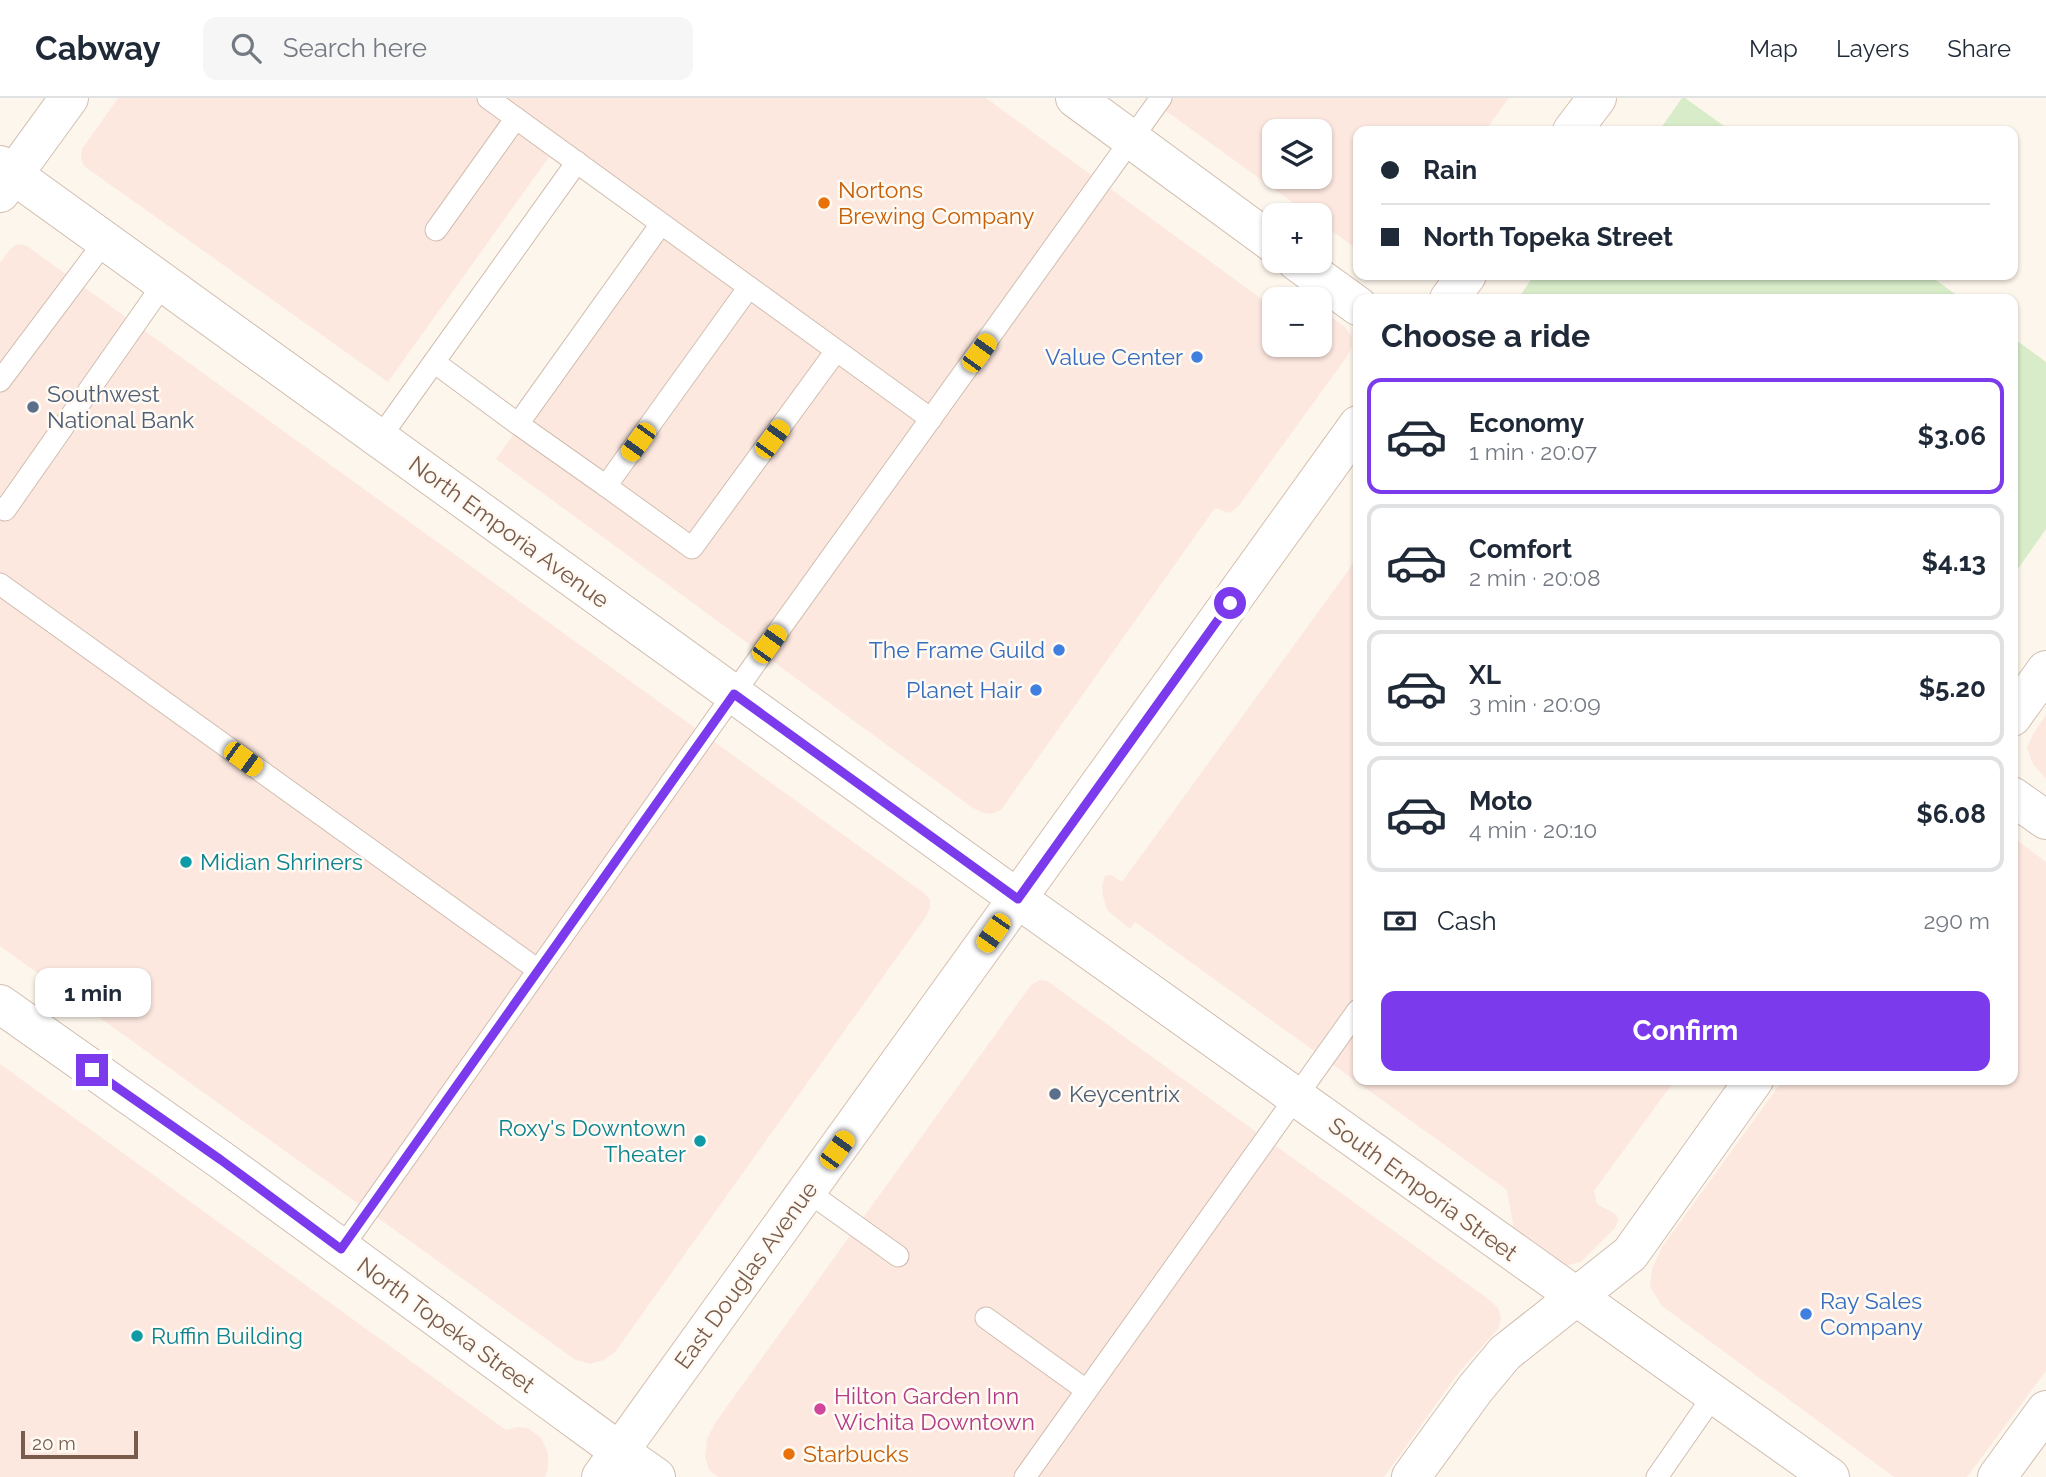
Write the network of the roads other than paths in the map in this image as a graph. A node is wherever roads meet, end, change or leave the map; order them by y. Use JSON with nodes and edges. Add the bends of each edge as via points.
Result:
{"nodes":[{"id":1,"x":69,"y":98,"type":"edge"},
{"id":2,"x":488,"y":98,"type":"edge"},
{"id":3,"x":1075,"y":98,"type":"edge"},
{"id":4,"x":1161,"y":98,"type":"edge"},
{"id":5,"x":1597,"y":98,"type":"edge"},
{"id":6,"x":516,"y":118,"type":"junction"},
{"id":7,"x":1576,"y":126,"type":"edge"},
{"id":8,"x":1131,"y":139,"type":"junction"},
{"id":9,"x":576,"y":162,"type":"junction"},
{"id":10,"x":4,"y":177,"type":"edge"},
{"id":11,"x":662,"y":224,"type":"junction"},
{"id":12,"x":436,"y":230,"type":"dead end"},
{"id":13,"x":1262,"y":235,"type":"edge"},
{"id":14,"x":105,"y":241,"type":"junction"},
{"id":15,"x":1313,"y":273,"type":"edge"},
{"id":16,"x":164,"y":283,"type":"junction"},
{"id":17,"x":749,"y":288,"type":"junction"},
{"id":18,"x":1353,"y":302,"type":"edge"},
{"id":19,"x":836,"y":351,"type":"junction"},
{"id":20,"x":434,"y":362,"type":"junction"},
{"id":21,"x":0,"y":381,"type":"edge"},
{"id":22,"x":931,"y":419,"type":"junction"},
{"id":23,"x":518,"y":424,"type":"junction"},
{"id":24,"x":1353,"y":432,"type":"edge"},
{"id":25,"x":379,"y":439,"type":"junction"},
{"id":26,"x":606,"y":486,"type":"junction"},
{"id":27,"x":0,"y":508,"type":"edge"},
{"id":28,"x":0,"y":584,"type":"edge"},
{"id":29,"x":2046,"y":670,"type":"edge"},
{"id":30,"x":734,"y":694,"type":"junction"},
{"id":31,"x":2018,"y":709,"type":"edge"},
{"id":32,"x":2018,"y":800,"type":"edge"},
{"id":33,"x":2046,"y":820,"type":"edge"},
{"id":34,"x":1018,"y":899,"type":"junction"},
{"id":35,"x":538,"y":971,"type":"junction"},
{"id":36,"x":0,"y":1004,"type":"edge"},
{"id":37,"x":1353,"y":1017,"type":"edge"},
{"id":38,"x":1750,"y":1085,"type":"edge"},
{"id":39,"x":1295,"y":1097,"type":"junction"},
{"id":40,"x":807,"y":1191,"type":"junction"},
{"id":41,"x":341,"y":1249,"type":"junction"},
{"id":42,"x":898,"y":1256,"type":"dead end"},
{"id":43,"x":1574,"y":1297,"type":"junction"},
{"id":44,"x":986,"y":1318,"type":"dead end"},
{"id":45,"x":1086,"y":1390,"type":"junction"},
{"id":46,"x":1714,"y":1395,"type":"junction"},
{"id":47,"x":2046,"y":1410,"type":"edge"},
{"id":48,"x":610,"y":1464,"type":"edge"},
{"id":49,"x":1815,"y":1473,"type":"edge"},
{"id":50,"x":656,"y":1477,"type":"edge"},
{"id":51,"x":1025,"y":1477,"type":"edge"},
{"id":52,"x":1412,"y":1477,"type":"edge"},
{"id":53,"x":1657,"y":1477,"type":"edge"},
{"id":54,"x":1997,"y":1477,"type":"edge"}],
"edges":[{"from":1,"to":10,"type":"street"},
{"from":2,"to":6,"type":"lane"},
{"from":3,"to":8,"type":"street"},
{"from":4,"to":8,"type":"lane"},
{"from":5,"to":7,"type":"street"},
{"from":6,"to":9,"type":"lane"},
{"from":6,"to":12,"type":"lane"},
{"from":8,"to":13,"type":"street"},
{"from":8,"to":22,"type":"lane"},
{"from":9,"to":11,"type":"lane"},
{"from":9,"to":20,"type":"lane"},
{"from":10,"to":14,"type":"street","name":"North Emporia Avenue"},
{"from":11,"to":17,"type":"lane"},
{"from":11,"to":23,"type":"lane"},
{"from":14,"to":16,"type":"street","name":"North Emporia Avenue"},
{"from":14,"to":21,"type":"lane"},
{"from":15,"to":18,"type":"street"},
{"from":16,"to":25,"type":"street","name":"North Emporia Avenue"},
{"from":16,"to":27,"type":"lane","via":[[5,510]]},
{"from":17,"to":19,"type":"lane"},
{"from":17,"to":26,"type":"lane"},
{"from":19,"to":22,"type":"lane"},
{"from":19,"to":26,"type":"lane","via":[[692,548]]},
{"from":20,"to":23,"type":"lane"},
{"from":20,"to":25,"type":"lane"},
{"from":22,"to":30,"type":"lane"},
{"from":23,"to":26,"type":"lane"},
{"from":24,"to":34,"type":"street","name":"East Douglas Avenue"},
{"from":25,"to":30,"type":"street","name":"North Emporia Avenue"},
{"from":28,"to":35,"type":"lane"},
{"from":29,"to":31,"type":"street"},
{"from":30,"to":34,"type":"street","name":"North Emporia Avenue"},
{"from":30,"to":35,"type":"lane"},
{"from":32,"to":33,"type":"street"},
{"from":34,"to":39,"type":"street","name":"South Emporia Street"},
{"from":34,"to":40,"type":"street","name":"East Douglas Avenue"},
{"from":35,"to":41,"type":"lane"},
{"from":36,"to":41,"type":"street","name":"North Topeka Street"},
{"from":37,"to":39,"type":"lane"},
{"from":38,"to":43,"type":"street","via":[[1630,1254]]},
{"from":39,"to":43,"type":"street","name":"South Emporia Street"},
{"from":39,"to":45,"type":"lane"},
{"from":40,"to":42,"type":"lane"},
{"from":40,"to":48,"type":"street","name":"East Douglas Avenue"},
{"from":41,"to":48,"type":"street","name":"North Topeka Street"},
{"from":43,"to":46,"type":"street","name":"South Emporia Street"},
{"from":43,"to":52,"type":"street","via":[[1505,1353]]},
{"from":44,"to":45,"type":"lane"},
{"from":45,"to":51,"type":"lane"},
{"from":46,"to":49,"type":"street","name":"South Emporia Street"},
{"from":46,"to":53,"type":"lane"},
{"from":47,"to":54,"type":"street"},
{"from":48,"to":50,"type":"street","name":"North Topeka Street"}]}
